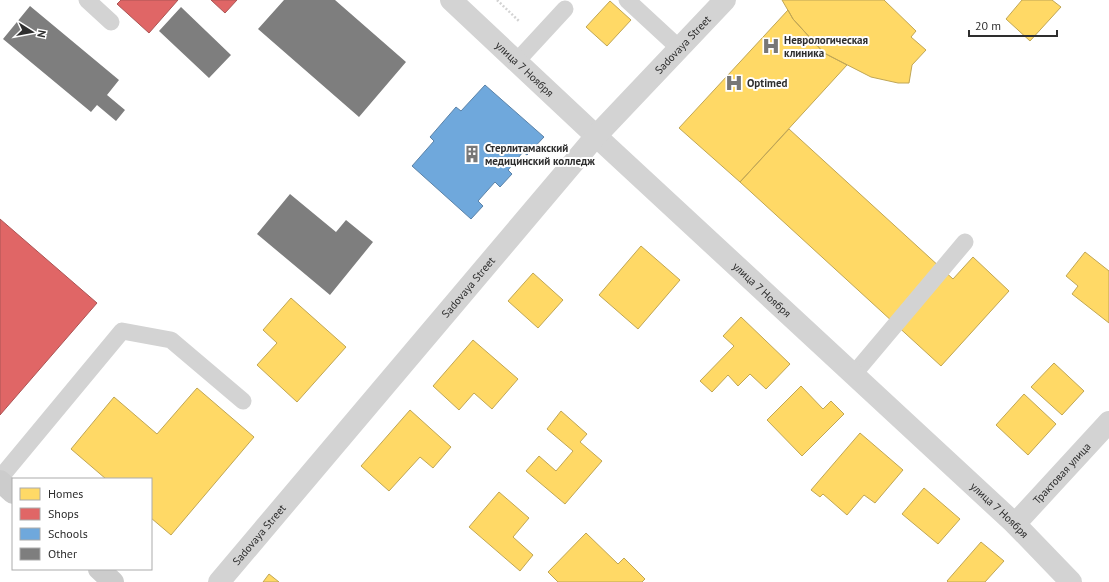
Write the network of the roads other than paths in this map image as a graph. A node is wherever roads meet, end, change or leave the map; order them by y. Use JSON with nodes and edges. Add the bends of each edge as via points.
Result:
{"nodes":[{"id":1,"x":87,"y":0,"type":"edge"},
{"id":2,"x":451,"y":0,"type":"edge"},
{"id":3,"x":627,"y":0,"type":"edge"},
{"id":4,"x":725,"y":0,"type":"edge"},
{"id":5,"x":565,"y":3,"type":"edge"},
{"id":6,"x":111,"y":22,"type":"dead end"},
{"id":7,"x":679,"y":48,"type":"junction"},
{"id":8,"x":517,"y":62,"type":"junction"},
{"id":9,"x":596,"y":136,"type":"junction"},
{"id":10,"x":965,"y":242,"type":"dead end"},
{"id":11,"x":853,"y":375,"type":"junction"},
{"id":12,"x":243,"y":401,"type":"dead end"},
{"id":13,"x":1109,"y":422,"type":"edge"},
{"id":14,"x":0,"y":478,"type":"edge"},
{"id":15,"x":0,"y":481,"type":"edge"},
{"id":16,"x":12,"y":492,"type":"edge"},
{"id":17,"x":1015,"y":524,"type":"junction"},
{"id":18,"x":100,"y":570,"type":"edge"},
{"id":19,"x":113,"y":582,"type":"edge"},
{"id":20,"x":219,"y":582,"type":"edge"},
{"id":21,"x":1071,"y":582,"type":"edge"}],
"edges":[{"from":1,"to":6,"type":"lane"},
{"from":2,"to":8,"type":"street","name":"улица 7 Ноября"},
{"from":3,"to":7,"type":"lane"},
{"from":4,"to":7,"type":"street","name":"Sadovaya Street"},
{"from":5,"to":8,"type":"lane"},
{"from":7,"to":9,"type":"street","name":"Sadovaya Street"},
{"from":8,"to":9,"type":"street","name":"улица 7 Ноября"},
{"from":9,"to":11,"type":"street","name":"улица 7 Ноября"},
{"from":9,"to":20,"type":"street","name":"Sadovaya Street"},
{"from":10,"to":11,"type":"lane"},
{"from":11,"to":17,"type":"street","name":"улица 7 Ноября"},
{"from":12,"to":14,"type":"lane","via":[[171,340],[122,331]]},
{"from":13,"to":17,"type":"street","name":"Трактовая улица"},
{"from":15,"to":16,"type":"main road"},
{"from":17,"to":21,"type":"street","name":"улица 7 Ноября"},
{"from":18,"to":19,"type":"main road"}]}
